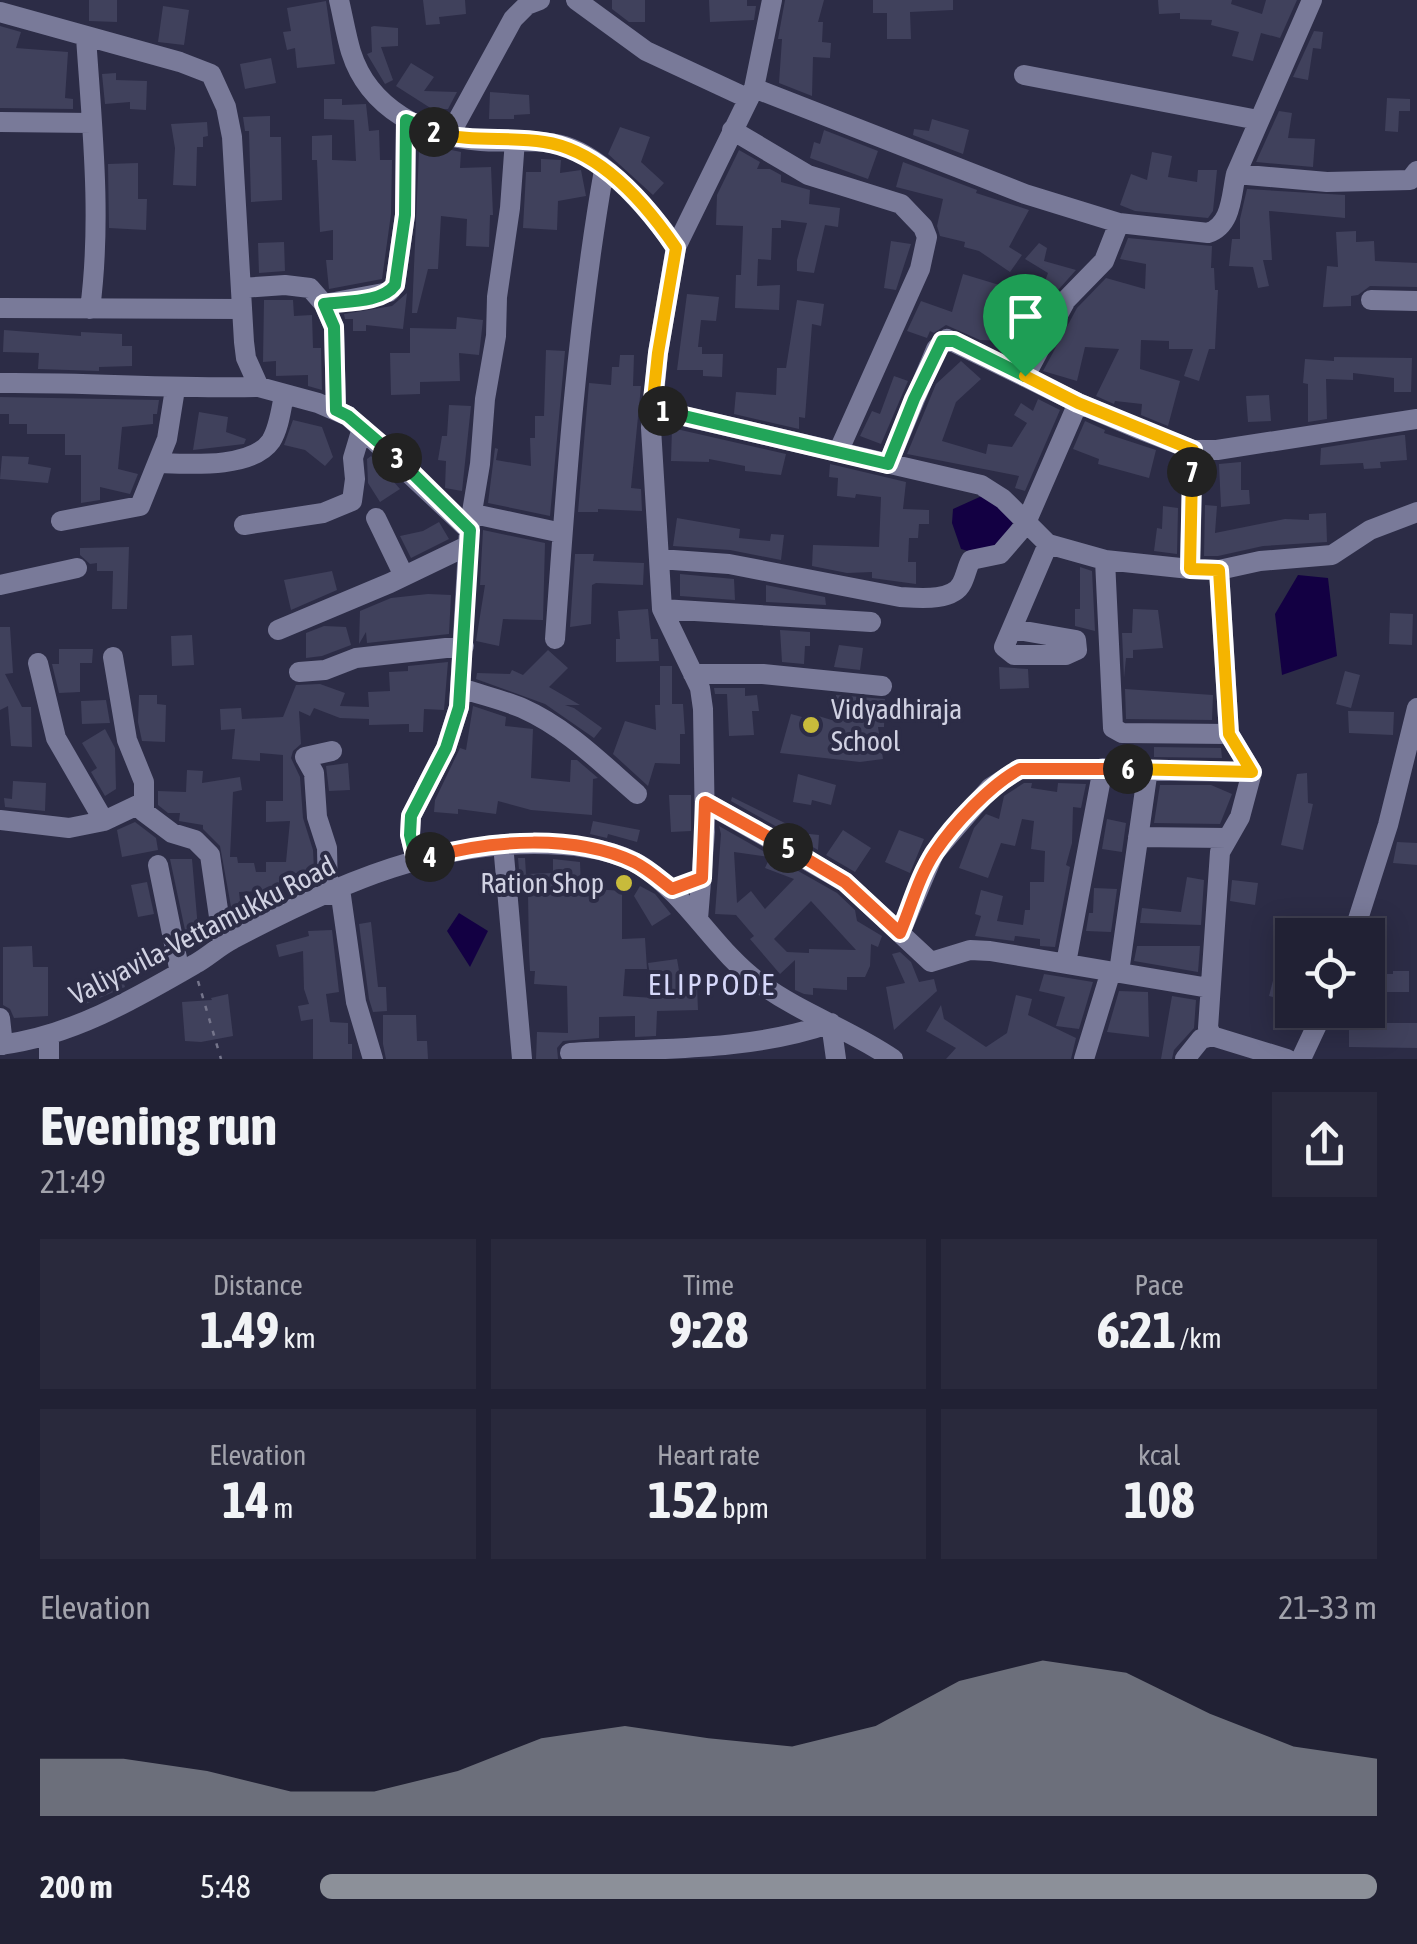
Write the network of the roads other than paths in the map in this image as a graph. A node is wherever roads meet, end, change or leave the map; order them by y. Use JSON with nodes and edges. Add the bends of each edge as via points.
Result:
{"nodes":[{"id":1,"x":339,"y":0,"type":"edge"},
{"id":2,"x":540,"y":0,"type":"edge"},
{"id":3,"x":576,"y":0,"type":"edge"},
{"id":4,"x":772,"y":0,"type":"edge"},
{"id":5,"x":1312,"y":0,"type":"edge"},
{"id":6,"x":13,"y":10,"type":"edge"},
{"id":7,"x":86,"y":37,"type":"junction"},
{"id":8,"x":1024,"y":75,"type":"dead end"},
{"id":9,"x":750,"y":93,"type":"junction"},
{"id":10,"x":406,"y":120,"type":"junction"},
{"id":11,"x":1258,"y":120,"type":"junction"},
{"id":12,"x":0,"y":122,"type":"edge"},
{"id":13,"x":92,"y":124,"type":"junction"},
{"id":14,"x":732,"y":130,"type":"junction"},
{"id":15,"x":449,"y":136,"type":"junction"},
{"id":16,"x":515,"y":140,"type":"junction"},
{"id":17,"x":604,"y":170,"type":"junction"},
{"id":18,"x":1417,"y":171,"type":"edge"},
{"id":19,"x":1236,"y":174,"type":"junction"},
{"id":20,"x":1119,"y":223,"type":"junction"},
{"id":21,"x":676,"y":248,"type":"junction"},
{"id":22,"x":241,"y":298,"type":"junction"},
{"id":23,"x":1371,"y":300,"type":"dead end"},
{"id":24,"x":1417,"y":301,"type":"edge"},
{"id":25,"x":324,"y":304,"type":"junction"},
{"id":26,"x":0,"y":308,"type":"edge"},
{"id":27,"x":90,"y":308,"type":"junction"},
{"id":28,"x":1025,"y":376,"type":"junction"},
{"id":29,"x":0,"y":383,"type":"edge"},
{"id":30,"x":260,"y":387,"type":"junction"},
{"id":31,"x":175,"y":389,"type":"junction"},
{"id":32,"x":284,"y":395,"type":"junction"},
{"id":33,"x":1078,"y":403,"type":"junction"},
{"id":34,"x":652,"y":409,"type":"junction"},
{"id":35,"x":336,"y":410,"type":"junction"},
{"id":36,"x":1417,"y":419,"type":"edge"},
{"id":37,"x":362,"y":428,"type":"junction"},
{"id":38,"x":838,"y":450,"type":"junction"},
{"id":39,"x":1193,"y":450,"type":"junction"},
{"id":40,"x":158,"y":463,"type":"junction"},
{"id":41,"x":888,"y":464,"type":"junction"},
{"id":42,"x":1417,"y":512,"type":"edge"},
{"id":43,"x":376,"y":518,"type":"dead end"},
{"id":44,"x":60,"y":522,"type":"dead end"},
{"id":45,"x":1025,"y":524,"type":"junction"},
{"id":46,"x":244,"y":525,"type":"dead end"},
{"id":47,"x":471,"y":530,"type":"junction"},
{"id":48,"x":562,"y":533,"type":"junction"},
{"id":49,"x":1048,"y":544,"type":"junction"},
{"id":50,"x":659,"y":560,"type":"junction"},
{"id":51,"x":1105,"y":560,"type":"junction"},
{"id":52,"x":77,"y":568,"type":"dead end"},
{"id":53,"x":1190,"y":569,"type":"junction"},
{"id":54,"x":1219,"y":570,"type":"junction"},
{"id":55,"x":404,"y":576,"type":"junction"},
{"id":56,"x":0,"y":585,"type":"edge"},
{"id":57,"x":662,"y":610,"type":"junction"},
{"id":58,"x":871,"y":622,"type":"dead end"},
{"id":59,"x":278,"y":630,"type":"dead end"},
{"id":60,"x":555,"y":638,"type":"dead end"},
{"id":61,"x":1008,"y":638,"type":"dead end"},
{"id":62,"x":464,"y":646,"type":"junction"},
{"id":63,"x":113,"y":657,"type":"dead end"},
{"id":64,"x":38,"y":664,"type":"dead end"},
{"id":65,"x":299,"y":672,"type":"dead end"},
{"id":66,"x":693,"y":674,"type":"junction"},
{"id":67,"x":882,"y":686,"type":"dead end"},
{"id":68,"x":461,"y":688,"type":"junction"},
{"id":69,"x":1417,"y":708,"type":"edge"},
{"id":70,"x":1229,"y":734,"type":"junction"},
{"id":71,"x":332,"y":751,"type":"dead end"},
{"id":72,"x":1102,"y":768,"type":"junction"},
{"id":73,"x":1148,"y":769,"type":"junction"},
{"id":74,"x":1252,"y":772,"type":"junction"},
{"id":75,"x":637,"y":794,"type":"dead end"},
{"id":76,"x":144,"y":802,"type":"junction"},
{"id":77,"x":705,"y":802,"type":"junction"},
{"id":78,"x":0,"y":820,"type":"edge"},
{"id":79,"x":104,"y":820,"type":"junction"},
{"id":80,"x":1138,"y":837,"type":"junction"},
{"id":81,"x":1227,"y":838,"type":"junction"},
{"id":82,"x":503,"y":844,"type":"junction"},
{"id":83,"x":416,"y":860,"type":"junction"},
{"id":84,"x":158,"y":866,"type":"dead end"},
{"id":85,"x":702,"y":878,"type":"junction"},
{"id":86,"x":672,"y":889,"type":"junction"},
{"id":87,"x":334,"y":892,"type":"junction"},
{"id":88,"x":1358,"y":918,"type":"edge"},
{"id":89,"x":698,"y":919,"type":"junction"},
{"id":90,"x":900,"y":933,"type":"junction"},
{"id":91,"x":223,"y":944,"type":"junction"},
{"id":92,"x":1066,"y":962,"type":"junction"},
{"id":93,"x":186,"y":969,"type":"junction"},
{"id":94,"x":1115,"y":972,"type":"junction"},
{"id":95,"x":1209,"y":988,"type":"junction"},
{"id":96,"x":0,"y":1018,"type":"edge"},
{"id":97,"x":830,"y":1023,"type":"junction"},
{"id":98,"x":1316,"y":1028,"type":"edge"},
{"id":99,"x":49,"y":1036,"type":"junction"},
{"id":100,"x":1212,"y":1036,"type":"junction"},
{"id":101,"x":1,"y":1045,"type":"edge"},
{"id":102,"x":570,"y":1053,"type":"dead end"},
{"id":103,"x":49,"y":1059,"type":"edge"},
{"id":104,"x":373,"y":1059,"type":"edge"},
{"id":105,"x":522,"y":1059,"type":"edge"},
{"id":106,"x":836,"y":1059,"type":"edge"},
{"id":107,"x":893,"y":1059,"type":"edge"},
{"id":108,"x":1084,"y":1059,"type":"edge"},
{"id":109,"x":1185,"y":1059,"type":"edge"},
{"id":110,"x":1287,"y":1059,"type":"edge"},
{"id":111,"x":1302,"y":1059,"type":"edge"}],
"edges":[{"from":1,"to":10,"type":"street","via":[[363,77]]},
{"from":2,"to":15,"type":"street","via":[[513,19]]},
{"from":3,"to":9,"type":"street","via":[[646,51]]},
{"from":4,"to":9,"type":"street"},
{"from":5,"to":11,"type":"street"},
{"from":6,"to":7,"type":"street"},
{"from":7,"to":13,"type":"street"},
{"from":7,"to":22,"type":"street","via":[[212,74],[232,137]]},
{"from":8,"to":11,"type":"street"},
{"from":9,"to":14,"type":"street"},
{"from":9,"to":20,"type":"street"},
{"from":10,"to":15,"type":"street"},
{"from":10,"to":25,"type":"street","via":[[405,215],[395,285],[377,297]]},
{"from":11,"to":19,"type":"street"},
{"from":12,"to":13,"type":"street"},
{"from":13,"to":27,"type":"street"},
{"from":14,"to":21,"type":"street"},
{"from":14,"to":38,"type":"street","via":[[808,175],[901,204],[927,237],[920,269]]},
{"from":15,"to":16,"type":"street"},
{"from":16,"to":17,"type":"street","via":[[568,147]]},
{"from":16,"to":47,"type":"street"},
{"from":17,"to":21,"type":"street"},
{"from":17,"to":48,"type":"street"},
{"from":18,"to":19,"type":"street","via":[[1395,182]]},
{"from":19,"to":20,"type":"street","via":[[1220,229]]},
{"from":20,"to":28,"type":"street","via":[[1104,260],[1066,300]]},
{"from":21,"to":34,"type":"street"},
{"from":22,"to":25,"type":"street","via":[[285,285],[310,288]]},
{"from":22,"to":27,"type":"street"},
{"from":22,"to":30,"type":"street","via":[[246,358]]},
{"from":23,"to":24,"type":"street"},
{"from":25,"to":35,"type":"street","via":[[334,327]]},
{"from":26,"to":27,"type":"street"},
{"from":28,"to":33,"type":"street"},
{"from":28,"to":41,"type":"street","via":[[942,341]]},
{"from":29,"to":31,"type":"street"},
{"from":30,"to":31,"type":"street"},
{"from":30,"to":32,"type":"street"},
{"from":31,"to":40,"type":"street"},
{"from":32,"to":35,"type":"street"},
{"from":32,"to":40,"type":"street","via":[[265,447],[228,462]]},
{"from":33,"to":39,"type":"street"},
{"from":33,"to":45,"type":"street"},
{"from":34,"to":38,"type":"street"},
{"from":34,"to":50,"type":"street"},
{"from":35,"to":37,"type":"street"},
{"from":36,"to":39,"type":"street"},
{"from":37,"to":46,"type":"street","via":[[352,458],[352,501],[323,513]]},
{"from":37,"to":47,"type":"street"},
{"from":38,"to":41,"type":"street"},
{"from":39,"to":53,"type":"street"},
{"from":40,"to":44,"type":"street","via":[[140,506]]},
{"from":41,"to":45,"type":"street","via":[[981,485]]},
{"from":42,"to":54,"type":"street","via":[[1370,530],[1332,556]]},
{"from":43,"to":55,"type":"street"},
{"from":45,"to":49,"type":"street"},
{"from":45,"to":50,"type":"street","via":[[1000,554],[971,560],[959,588],[928,598],[728,564]]},
{"from":47,"to":48,"type":"street"},
{"from":47,"to":55,"type":"street"},
{"from":47,"to":62,"type":"street"},
{"from":48,"to":60,"type":"street"},
{"from":49,"to":51,"type":"street"},
{"from":49,"to":61,"type":"street"},
{"from":50,"to":57,"type":"street"},
{"from":51,"to":53,"type":"street"},
{"from":51,"to":70,"type":"street","via":[[1113,728]]},
{"from":52,"to":56,"type":"street"},
{"from":53,"to":54,"type":"street"},
{"from":54,"to":70,"type":"street"},
{"from":55,"to":59,"type":"street"},
{"from":57,"to":58,"type":"street"},
{"from":57,"to":66,"type":"street"},
{"from":62,"to":65,"type":"street"},
{"from":62,"to":68,"type":"street"},
{"from":63,"to":76,"type":"street"},
{"from":64,"to":79,"type":"street","via":[[56,738]]},
{"from":66,"to":67,"type":"street"},
{"from":66,"to":77,"type":"street","via":[[703,708]]},
{"from":68,"to":75,"type":"street","via":[[551,723]]},
{"from":68,"to":83,"type":"street","via":[[446,748],[411,816]]},
{"from":69,"to":88,"type":"street"},
{"from":70,"to":74,"type":"street"},
{"from":71,"to":87,"type":"street","via":[[305,757],[314,774]]},
{"from":72,"to":73,"type":"street"},
{"from":72,"to":90,"type":"street","via":[[1020,769],[990,788],[934,853]]},
{"from":72,"to":92,"type":"street"},
{"from":73,"to":74,"type":"street"},
{"from":73,"to":80,"type":"street"},
{"from":74,"to":81,"type":"street"},
{"from":76,"to":79,"type":"street"},
{"from":76,"to":91,"type":"street","via":[[144,812],[210,855]]},
{"from":77,"to":85,"type":"street"},
{"from":77,"to":90,"type":"street","via":[[845,882]]},
{"from":78,"to":79,"type":"street","via":[[70,828]]},
{"from":80,"to":81,"type":"street"},
{"from":80,"to":94,"type":"street"},
{"from":81,"to":95,"type":"street","via":[[1220,852]]},
{"from":82,"to":83,"type":"street","name":"Valiyavila-Vettamukku Road"},
{"from":82,"to":86,"type":"street","name":"Valiyavila-Vettamukku Road","via":[[615,854]]},
{"from":82,"to":105,"type":"street"},
{"from":83,"to":87,"type":"street","name":"Valiyavila-Vettamukku Road"},
{"from":84,"to":93,"type":"street"},
{"from":85,"to":86,"type":"street"},
{"from":85,"to":89,"type":"street"},
{"from":86,"to":89,"type":"street","name":"Valiyavila-Vettamukku Road"},
{"from":87,"to":91,"type":"street","name":"Valiyavila-Vettamukku Road"},
{"from":87,"to":104,"type":"street"},
{"from":89,"to":97,"type":"street","name":"Valiyavila-Vettamukku Road","via":[[745,972]]},
{"from":90,"to":92,"type":"street","via":[[932,962],[970,950]]},
{"from":91,"to":93,"type":"street","name":"Valiyavila-Vettamukku Road"},
{"from":92,"to":94,"type":"street"},
{"from":93,"to":99,"type":"street","name":"Valiyavila-Vettamukku Road"},
{"from":94,"to":95,"type":"street"},
{"from":94,"to":108,"type":"street"},
{"from":95,"to":100,"type":"street"},
{"from":96,"to":101,"type":"street"},
{"from":97,"to":102,"type":"street","via":[[718,1044]]},
{"from":97,"to":106,"type":"street"},
{"from":97,"to":107,"type":"street","name":"Valiyavila-Vettamukku Road"},
{"from":98,"to":111,"type":"street"},
{"from":99,"to":101,"type":"street","name":"Valiyavila-Vettamukku Road"},
{"from":99,"to":103,"type":"street"},
{"from":100,"to":109,"type":"street"},
{"from":100,"to":110,"type":"street"}]}
